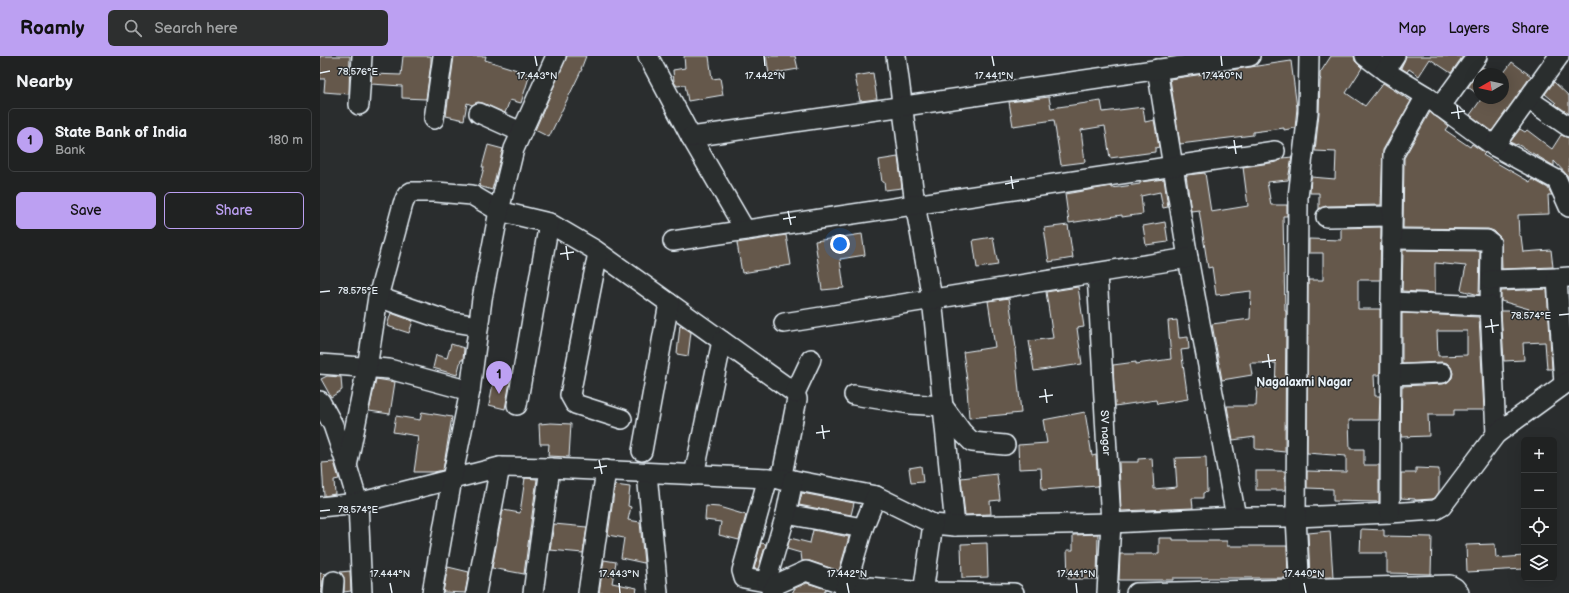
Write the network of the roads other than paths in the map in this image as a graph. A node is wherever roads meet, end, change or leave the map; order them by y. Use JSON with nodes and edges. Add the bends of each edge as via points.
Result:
{"nodes":[{"id":1,"x":362,"y":56,"type":"edge"},
{"id":2,"x":443,"y":56,"type":"edge"},
{"id":3,"x":556,"y":56,"type":"edge"},
{"id":4,"x":648,"y":56,"type":"edge"},
{"id":5,"x":896,"y":56,"type":"edge"},
{"id":6,"x":1309,"y":56,"type":"edge"},
{"id":7,"x":1365,"y":56,"type":"edge"},
{"id":8,"x":1476,"y":56,"type":"edge"},
{"id":9,"x":1559,"y":56,"type":"edge"},
{"id":10,"x":1240,"y":57,"type":"edge"},
{"id":11,"x":1390,"y":64,"type":"edge"},
{"id":12,"x":1157,"y":70,"type":"junction"},
{"id":13,"x":1528,"y":99,"type":"junction"},
{"id":14,"x":1433,"y":102,"type":"junction"},
{"id":15,"x":359,"y":105,"type":"dead end"},
{"id":16,"x":903,"y":106,"type":"junction"},
{"id":17,"x":479,"y":114,"type":"dead end"},
{"id":18,"x":434,"y":119,"type":"dead end"},
{"id":19,"x":1569,"y":127,"type":"edge"},
{"id":20,"x":521,"y":132,"type":"junction"},
{"id":21,"x":691,"y":137,"type":"junction"},
{"id":22,"x":1494,"y":146,"type":"junction"},
{"id":23,"x":1275,"y":151,"type":"dead end"},
{"id":24,"x":1172,"y":166,"type":"junction"},
{"id":25,"x":916,"y":204,"type":"junction"},
{"id":26,"x":1569,"y":207,"type":"edge"},
{"id":27,"x":499,"y":210,"type":"junction"},
{"id":28,"x":1392,"y":216,"type":"junction"},
{"id":29,"x":1326,"y":217,"type":"dead end"},
{"id":30,"x":549,"y":223,"type":"junction"},
{"id":31,"x":745,"y":230,"type":"junction"},
{"id":32,"x":1392,"y":239,"type":"junction"},
{"id":33,"x":673,"y":241,"type":"dead end"},
{"id":34,"x":598,"y":253,"type":"junction"},
{"id":35,"x":1188,"y":258,"type":"junction"},
{"id":36,"x":1097,"y":273,"type":"junction"},
{"id":37,"x":1563,"y":277,"type":"edge"},
{"id":38,"x":1491,"y":280,"type":"junction"},
{"id":39,"x":378,"y":297,"type":"junction"},
{"id":40,"x":932,"y":298,"type":"junction"},
{"id":41,"x":1391,"y":302,"type":"junction"},
{"id":42,"x":669,"y":304,"type":"junction"},
{"id":43,"x":1490,"y":306,"type":"junction"},
{"id":44,"x":784,"y":323,"type":"dead end"},
{"id":45,"x":478,"y":326,"type":"junction"},
{"id":46,"x":722,"y":341,"type":"junction"},
{"id":47,"x":811,"y":359,"type":"dead end"},
{"id":48,"x":320,"y":364,"type":"edge"},
{"id":49,"x":367,"y":368,"type":"junction"},
{"id":50,"x":1442,"y":373,"type":"dead end"},
{"id":51,"x":1391,"y":375,"type":"junction"},
{"id":52,"x":1567,"y":383,"type":"edge"},
{"id":53,"x":470,"y":390,"type":"junction"},
{"id":54,"x":795,"y":393,"type":"junction"},
{"id":55,"x":854,"y":395,"type":"dead end"},
{"id":56,"x":320,"y":401,"type":"edge"},
{"id":57,"x":517,"y":405,"type":"dead end"},
{"id":58,"x":943,"y":406,"type":"junction"},
{"id":59,"x":622,"y":419,"type":"dead end"},
{"id":60,"x":1496,"y":434,"type":"junction"},
{"id":61,"x":1006,"y":445,"type":"dead end"},
{"id":62,"x":642,"y":451,"type":"dead end"},
{"id":63,"x":347,"y":466,"type":"junction"},
{"id":64,"x":500,"y":467,"type":"junction"},
{"id":65,"x":550,"y":468,"type":"junction"},
{"id":66,"x":606,"y":470,"type":"junction"},
{"id":67,"x":647,"y":473,"type":"junction"},
{"id":68,"x":694,"y":475,"type":"junction"},
{"id":69,"x":452,"y":479,"type":"junction"},
{"id":70,"x":781,"y":479,"type":"junction"},
{"id":71,"x":876,"y":496,"type":"junction"},
{"id":72,"x":358,"y":504,"type":"junction"},
{"id":73,"x":320,"y":507,"type":"edge"},
{"id":74,"x":1390,"y":513,"type":"junction"},
{"id":75,"x":786,"y":514,"type":"junction"},
{"id":76,"x":1236,"y":516,"type":"junction"},
{"id":77,"x":1296,"y":517,"type":"junction"},
{"id":78,"x":1111,"y":523,"type":"junction"},
{"id":79,"x":933,"y":524,"type":"junction"},
{"id":80,"x":955,"y":526,"type":"junction"},
{"id":81,"x":863,"y":528,"type":"junction"},
{"id":82,"x":771,"y":586,"type":"edge"},
{"id":83,"x":846,"y":589,"type":"edge"},
{"id":84,"x":1300,"y":591,"type":"edge"},
{"id":85,"x":362,"y":593,"type":"edge"},
{"id":86,"x":432,"y":593,"type":"edge"},
{"id":87,"x":476,"y":593,"type":"edge"},
{"id":88,"x":533,"y":593,"type":"edge"},
{"id":89,"x":588,"y":593,"type":"edge"},
{"id":90,"x":658,"y":593,"type":"edge"},
{"id":91,"x":923,"y":593,"type":"edge"},
{"id":92,"x":1014,"y":593,"type":"edge"},
{"id":93,"x":1107,"y":593,"type":"edge"},
{"id":94,"x":1136,"y":593,"type":"edge"},
{"id":95,"x":1459,"y":593,"type":"edge"}],
"edges":[{"from":1,"to":15,"type":"street"},
{"from":2,"to":18,"type":"street"},
{"from":3,"to":20,"type":"street"},
{"from":4,"to":21,"type":"street"},
{"from":5,"to":16,"type":"street"},
{"from":6,"to":77,"type":"street","via":[[1308,114],[1298,197]]},
{"from":7,"to":11,"type":"street"},
{"from":8,"to":14,"type":"street"},
{"from":9,"to":13,"type":"street"},
{"from":10,"to":12,"type":"street"},
{"from":11,"to":14,"type":"street"},
{"from":12,"to":16,"type":"street"},
{"from":12,"to":24,"type":"street"},
{"from":13,"to":19,"type":"street"},
{"from":13,"to":22,"type":"street"},
{"from":14,"to":22,"type":"street"},
{"from":14,"to":28,"type":"street","via":[[1394,155]]},
{"from":16,"to":21,"type":"street"},
{"from":16,"to":25,"type":"street"},
{"from":17,"to":20,"type":"street"},
{"from":20,"to":27,"type":"street","via":[[514,149]]},
{"from":21,"to":31,"type":"street"},
{"from":22,"to":26,"type":"street","via":[[1557,180]]},
{"from":23,"to":24,"type":"street"},
{"from":24,"to":25,"type":"street"},
{"from":24,"to":35,"type":"street"},
{"from":25,"to":31,"type":"street"},
{"from":25,"to":40,"type":"street"},
{"from":27,"to":30,"type":"street"},
{"from":27,"to":39,"type":"street","via":[[472,195],[411,192],[403,204]]},
{"from":27,"to":45,"type":"street"},
{"from":28,"to":29,"type":"street"},
{"from":28,"to":32,"type":"street"},
{"from":30,"to":34,"type":"street"},
{"from":30,"to":57,"type":"street"},
{"from":31,"to":33,"type":"street"},
{"from":32,"to":38,"type":"street","via":[[1489,241],[1492,246]]},
{"from":32,"to":41,"type":"street"},
{"from":34,"to":42,"type":"street"},
{"from":34,"to":59,"type":"street","via":[[570,395],[575,404]]},
{"from":35,"to":36,"type":"street"},
{"from":35,"to":76,"type":"street"},
{"from":36,"to":40,"type":"street"},
{"from":36,"to":78,"type":"street","name":"SV nagar"},
{"from":37,"to":38,"type":"street"},
{"from":37,"to":52,"type":"street"},
{"from":38,"to":43,"type":"street"},
{"from":39,"to":45,"type":"street","via":[[448,321]]},
{"from":39,"to":49,"type":"street"},
{"from":40,"to":44,"type":"street"},
{"from":40,"to":58,"type":"street"},
{"from":41,"to":43,"type":"street"},
{"from":41,"to":51,"type":"street"},
{"from":42,"to":46,"type":"street"},
{"from":42,"to":62,"type":"street"},
{"from":43,"to":60,"type":"street"},
{"from":45,"to":53,"type":"street"},
{"from":46,"to":54,"type":"street"},
{"from":46,"to":68,"type":"street"},
{"from":47,"to":54,"type":"street"},
{"from":48,"to":49,"type":"street"},
{"from":49,"to":53,"type":"street","via":[[388,369]]},
{"from":49,"to":63,"type":"street"},
{"from":50,"to":51,"type":"street"},
{"from":51,"to":74,"type":"street"},
{"from":52,"to":60,"type":"street"},
{"from":53,"to":69,"type":"street"},
{"from":54,"to":70,"type":"street","via":[[797,399]]},
{"from":55,"to":58,"type":"street","via":[[910,404]]},
{"from":56,"to":63,"type":"street","via":[[333,425]]},
{"from":58,"to":61,"type":"street","via":[[972,442]]},
{"from":58,"to":80,"type":"street"},
{"from":60,"to":74,"type":"street","via":[[1442,506],[1435,510]]},
{"from":63,"to":72,"type":"street"},
{"from":64,"to":65,"type":"street"},
{"from":64,"to":69,"type":"street"},
{"from":64,"to":87,"type":"street"},
{"from":65,"to":66,"type":"street"},
{"from":65,"to":88,"type":"street"},
{"from":66,"to":67,"type":"street"},
{"from":66,"to":89,"type":"street"},
{"from":67,"to":68,"type":"street"},
{"from":67,"to":90,"type":"street"},
{"from":68,"to":70,"type":"street"},
{"from":69,"to":72,"type":"street"},
{"from":69,"to":86,"type":"street"},
{"from":70,"to":71,"type":"street"},
{"from":70,"to":75,"type":"street"},
{"from":70,"to":82,"type":"street","via":[[742,571],[744,578]]},
{"from":71,"to":79,"type":"street"},
{"from":71,"to":81,"type":"street"},
{"from":72,"to":73,"type":"street"},
{"from":72,"to":85,"type":"street"},
{"from":74,"to":77,"type":"street"},
{"from":75,"to":81,"type":"street"},
{"from":75,"to":82,"type":"street"},
{"from":76,"to":77,"type":"street"},
{"from":76,"to":78,"type":"street"},
{"from":77,"to":84,"type":"street"},
{"from":78,"to":80,"type":"street"},
{"from":78,"to":93,"type":"street","name":"SV nagar"},
{"from":79,"to":80,"type":"street"},
{"from":79,"to":91,"type":"street"},
{"from":81,"to":83,"type":"street"},
{"from":82,"to":83,"type":"street","via":[[806,571]]},
{"from":83,"to":91,"type":"street"},
{"from":84,"to":94,"type":"street"},
{"from":84,"to":95,"type":"street","via":[[1450,585]]},
{"from":91,"to":92,"type":"street"}]}
